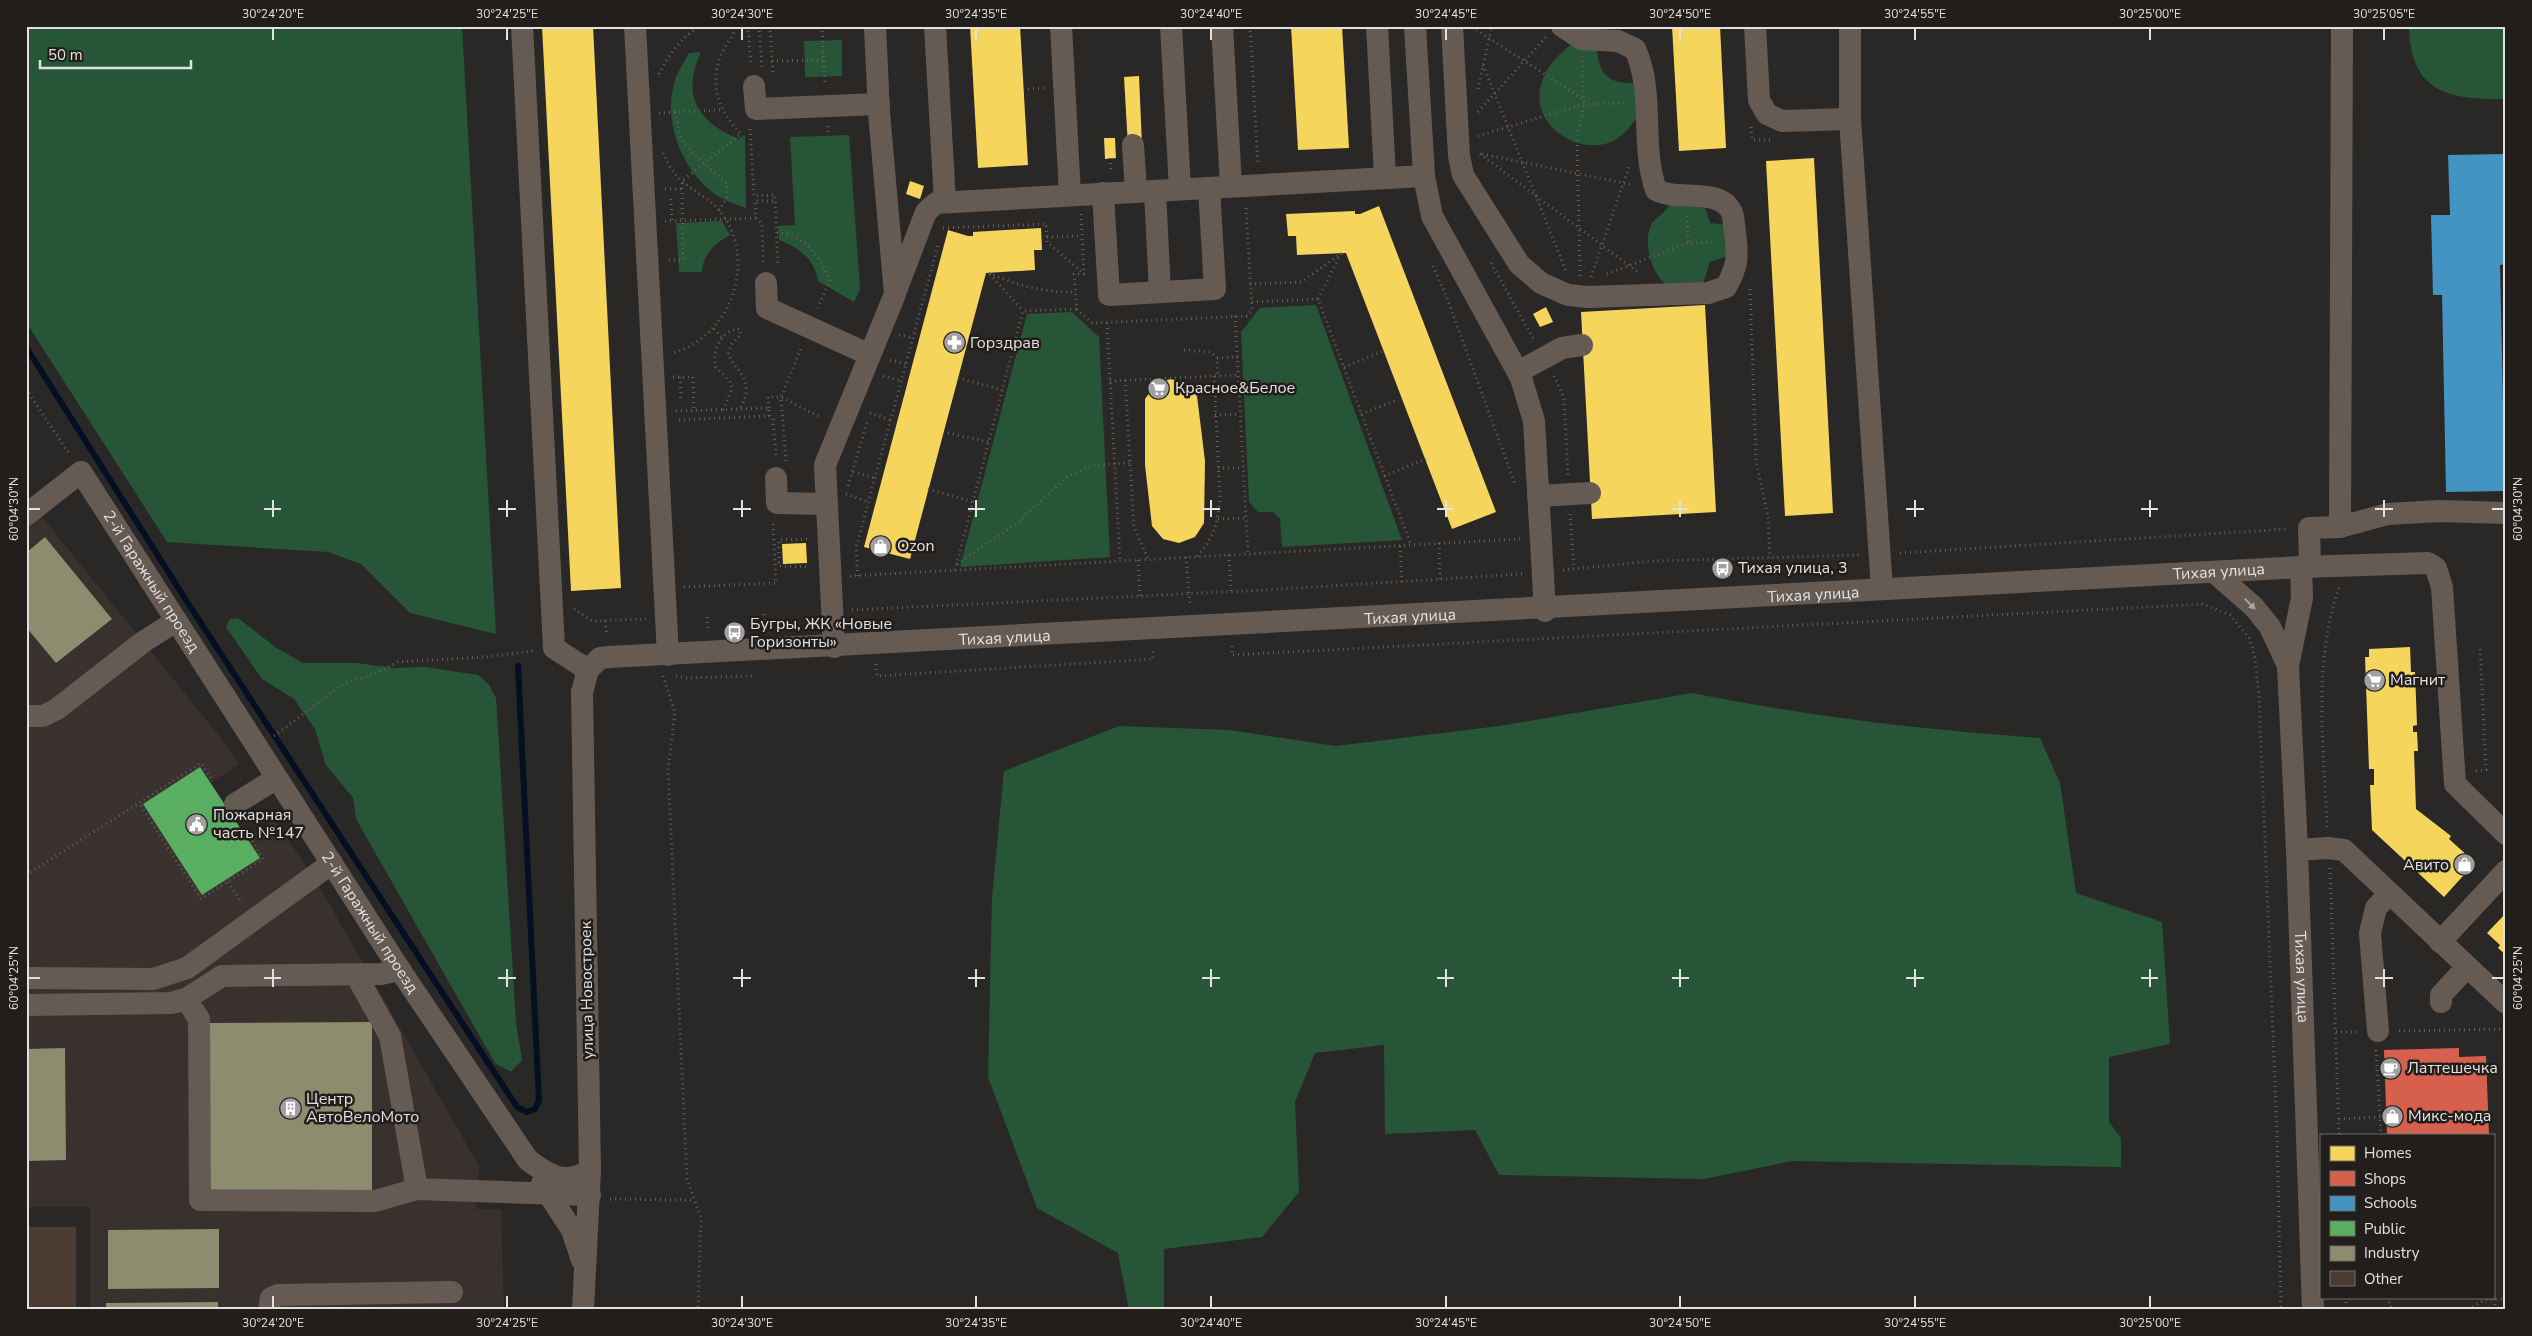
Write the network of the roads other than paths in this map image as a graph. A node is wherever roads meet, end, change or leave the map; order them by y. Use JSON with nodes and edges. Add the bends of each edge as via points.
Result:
{"nodes":[{"id":1,"x":522,"y":26,"type":"edge"},
{"id":2,"x":635,"y":26,"type":"edge"},
{"id":3,"x":875,"y":26,"type":"edge"},
{"id":4,"x":935,"y":26,"type":"edge"},
{"id":5,"x":1060,"y":26,"type":"edge"},
{"id":6,"x":1171,"y":26,"type":"edge"},
{"id":7,"x":1222,"y":26,"type":"edge"},
{"id":8,"x":1377,"y":26,"type":"edge"},
{"id":9,"x":1415,"y":26,"type":"edge"},
{"id":10,"x":1452,"y":26,"type":"edge"},
{"id":11,"x":1755,"y":26,"type":"edge"},
{"id":12,"x":1850,"y":26,"type":"edge"},
{"id":13,"x":2342,"y":26,"type":"edge"},
{"id":14,"x":1556,"y":30,"type":"edge"},
{"id":15,"x":763,"y":80,"type":"road end"},
{"id":16,"x":879,"y":104,"type":"junction"},
{"id":17,"x":1850,"y":119,"type":"junction"},
{"id":18,"x":1133,"y":145,"type":"dead end"},
{"id":19,"x":1424,"y":176,"type":"junction"},
{"id":20,"x":1385,"y":177,"type":"junction"},
{"id":21,"x":1220,"y":187,"type":"junction"},
{"id":22,"x":1180,"y":189,"type":"junction"},
{"id":23,"x":1145,"y":191,"type":"junction"},
{"id":24,"x":1103,"y":193,"type":"junction"},
{"id":25,"x":945,"y":202,"type":"junction"},
{"id":26,"x":1075,"y":203,"type":"junction"},
{"id":27,"x":772,"y":277,"type":"road end"},
{"id":28,"x":1160,"y":292,"type":"junction"},
{"id":29,"x":895,"y":294,"type":"junction"},
{"id":30,"x":1582,"y":345,"type":"dead end"},
{"id":31,"x":880,"y":360,"type":"junction"},
{"id":32,"x":1518,"y":372,"type":"junction"},
{"id":33,"x":779,"y":466,"type":"road end"},
{"id":34,"x":1580,"y":493,"type":"road end"},
{"id":35,"x":1528,"y":494,"type":"junction"},
{"id":36,"x":839,"y":501,"type":"junction"},
{"id":37,"x":2506,"y":513,"type":"edge"},
{"id":38,"x":26,"y":515,"type":"edge"},
{"id":39,"x":2340,"y":527,"type":"junction"},
{"id":40,"x":2306,"y":567,"type":"junction"},
{"id":41,"x":2214,"y":572,"type":"junction"},
{"id":42,"x":1882,"y":590,"type":"junction"},
{"id":43,"x":1544,"y":611,"type":"junction"},
{"id":44,"x":176,"y":621,"type":"junction"},
{"id":45,"x":834,"y":647,"type":"junction"},
{"id":46,"x":668,"y":655,"type":"junction"},
{"id":47,"x":2288,"y":666,"type":"junction"},
{"id":48,"x":588,"y":670,"type":"junction"},
{"id":49,"x":26,"y":716,"type":"edge"},
{"id":50,"x":277,"y":778,"type":"junction"},
{"id":51,"x":235,"y":804,"type":"dead end"},
{"id":52,"x":2506,"y":834,"type":"edge"},
{"id":53,"x":2298,"y":850,"type":"junction"},
{"id":54,"x":332,"y":863,"type":"junction"},
{"id":55,"x":2506,"y":872,"type":"edge"},
{"id":56,"x":2389,"y":894,"type":"junction"},
{"id":57,"x":2440,"y":942,"type":"junction"},
{"id":58,"x":2467,"y":967,"type":"junction"},
{"id":59,"x":400,"y":970,"type":"junction"},
{"id":60,"x":356,"y":974,"type":"junction"},
{"id":61,"x":26,"y":978,"type":"edge"},
{"id":62,"x":186,"y":998,"type":"junction"},
{"id":63,"x":2441,"y":1002,"type":"dead end"},
{"id":64,"x":26,"y":1005,"type":"edge"},
{"id":65,"x":2505,"y":1013,"type":"edge"},
{"id":66,"x":2371,"y":1037,"type":"road end"},
{"id":67,"x":528,"y":1160,"type":"junction"},
{"id":68,"x":590,"y":1170,"type":"junction"},
{"id":69,"x":417,"y":1189,"type":"junction"},
{"id":70,"x":548,"y":1194,"type":"junction"},
{"id":71,"x":590,"y":1195,"type":"junction"},
{"id":72,"x":585,"y":1270,"type":"junction"},
{"id":73,"x":452,"y":1292,"type":"dead end"},
{"id":74,"x":269,"y":1310,"type":"edge"},
{"id":75,"x":583,"y":1310,"type":"edge"},
{"id":76,"x":2313,"y":1310,"type":"edge"}],
"edges":[{"from":1,"to":48,"type":"street","via":[[554,648]]},
{"from":2,"to":46,"type":"street"},
{"from":3,"to":16,"type":"street"},
{"from":4,"to":25,"type":"street"},
{"from":5,"to":26,"type":"street"},
{"from":6,"to":22,"type":"street"},
{"from":7,"to":21,"type":"street"},
{"from":8,"to":20,"type":"street"},
{"from":9,"to":19,"type":"street"},
{"from":10,"to":14,"type":"street","via":[[1463,175],[1518,264],[1541,282],[1568,295],[1582,289],[1667,294],[1708,293],[1726,287],[1736,271],[1738,254],[1732,212],[1720,201],[1701,195],[1676,197],[1656,190],[1649,160],[1643,68],[1635,49],[1618,41],[1581,40]]},
{"from":11,"to":17,"type":"street","via":[[1759,100],[1767,114],[1782,121]]},
{"from":12,"to":17,"type":"street"},
{"from":13,"to":39,"type":"street"},
{"from":15,"to":16,"type":"street","via":[[756,109]]},
{"from":16,"to":29,"type":"street"},
{"from":17,"to":42,"type":"street"},
{"from":18,"to":23,"type":"street"},
{"from":19,"to":20,"type":"street"},
{"from":19,"to":32,"type":"street","via":[[1432,216]]},
{"from":20,"to":21,"type":"street"},
{"from":21,"to":22,"type":"street"},
{"from":21,"to":28,"type":"street","via":[[1215,289]]},
{"from":22,"to":23,"type":"street"},
{"from":23,"to":24,"type":"street"},
{"from":23,"to":28,"type":"street"},
{"from":24,"to":26,"type":"street"},
{"from":24,"to":28,"type":"street","via":[[1109,295]]},
{"from":25,"to":26,"type":"street"},
{"from":25,"to":29,"type":"street","via":[[936,203],[926,212]]},
{"from":27,"to":31,"type":"street","via":[[767,308]]},
{"from":29,"to":31,"type":"street"},
{"from":30,"to":32,"type":"street","via":[[1562,348]]},
{"from":31,"to":36,"type":"street","via":[[825,465]]},
{"from":32,"to":35,"type":"street","via":[[1534,421]]},
{"from":33,"to":36,"type":"street","via":[[777,503]]},
{"from":34,"to":35,"type":"street"},
{"from":35,"to":43,"type":"street","via":[[1540,538]]},
{"from":36,"to":45,"type":"street","via":[[823,574]]},
{"from":37,"to":39,"type":"street","via":[[2438,511],[2388,514]]},
{"from":38,"to":44,"type":"street","name":"2-й Гаражный проезд","via":[[81,472]]},
{"from":39,"to":40,"type":"street","via":[[2309,528]]},
{"from":40,"to":41,"type":"street","name":"Тихая улица"},
{"from":40,"to":47,"type":"street","name":"Тихая улица"},
{"from":40,"to":52,"type":"street","via":[[2428,563],[2436,568],[2442,587],[2455,784]]},
{"from":41,"to":42,"type":"street","name":"Тихая улица"},
{"from":41,"to":47,"type":"street","one_way":true,"via":[[2254,607],[2270,627]]},
{"from":42,"to":43,"type":"street","name":"Тихая улица"},
{"from":43,"to":45,"type":"street","name":"Тихая улица"},
{"from":44,"to":49,"type":"street","via":[[143,642],[57,709],[43,716]]},
{"from":44,"to":50,"type":"street","name":"2-й Гаражный проезд"},
{"from":45,"to":46,"type":"street","name":"Тихая улица"},
{"from":46,"to":48,"type":"street","name":"Тихая улица","via":[[600,658]]},
{"from":47,"to":53,"type":"street","name":"Тихая улица"},
{"from":48,"to":68,"type":"street","name":"улица Новостроек","via":[[582,692]]},
{"from":50,"to":51,"type":"street"},
{"from":50,"to":54,"type":"street","name":"2-й Гаражный проезд"},
{"from":53,"to":56,"type":"street","via":[[2344,850]]},
{"from":53,"to":76,"type":"street","name":"Тихая улица"},
{"from":54,"to":59,"type":"street","name":"2-й Гаражный проезд"},
{"from":54,"to":61,"type":"street","via":[[187,968],[153,979]]},
{"from":55,"to":57,"type":"street"},
{"from":56,"to":57,"type":"street"},
{"from":56,"to":66,"type":"street","via":[[2376,908],[2370,933]]},
{"from":57,"to":58,"type":"street"},
{"from":58,"to":63,"type":"street","via":[[2441,996]]},
{"from":58,"to":65,"type":"street"},
{"from":59,"to":60,"type":"street"},
{"from":59,"to":67,"type":"street","name":"2-й Гаражный проезд"},
{"from":60,"to":62,"type":"street","via":[[222,976]]},
{"from":60,"to":69,"type":"street","via":[[390,1036]]},
{"from":62,"to":64,"type":"street","via":[[171,1003]]},
{"from":62,"to":69,"type":"street","via":[[198,1019],[200,1200],[374,1201]]},
{"from":67,"to":68,"type":"street","name":"2-й Гаражный проезд","via":[[557,1177],[580,1176]]},
{"from":67,"to":70,"type":"street"},
{"from":68,"to":71,"type":"street","name":"улица Новостроек"},
{"from":69,"to":70,"type":"street"},
{"from":70,"to":71,"type":"street"},
{"from":70,"to":72,"type":"street","via":[[572,1230]]},
{"from":71,"to":72,"type":"street","name":"улица Новостроек"},
{"from":72,"to":75,"type":"street","name":"улица Новостроек"},
{"from":73,"to":74,"type":"street","via":[[278,1295],[271,1298]]}]}
